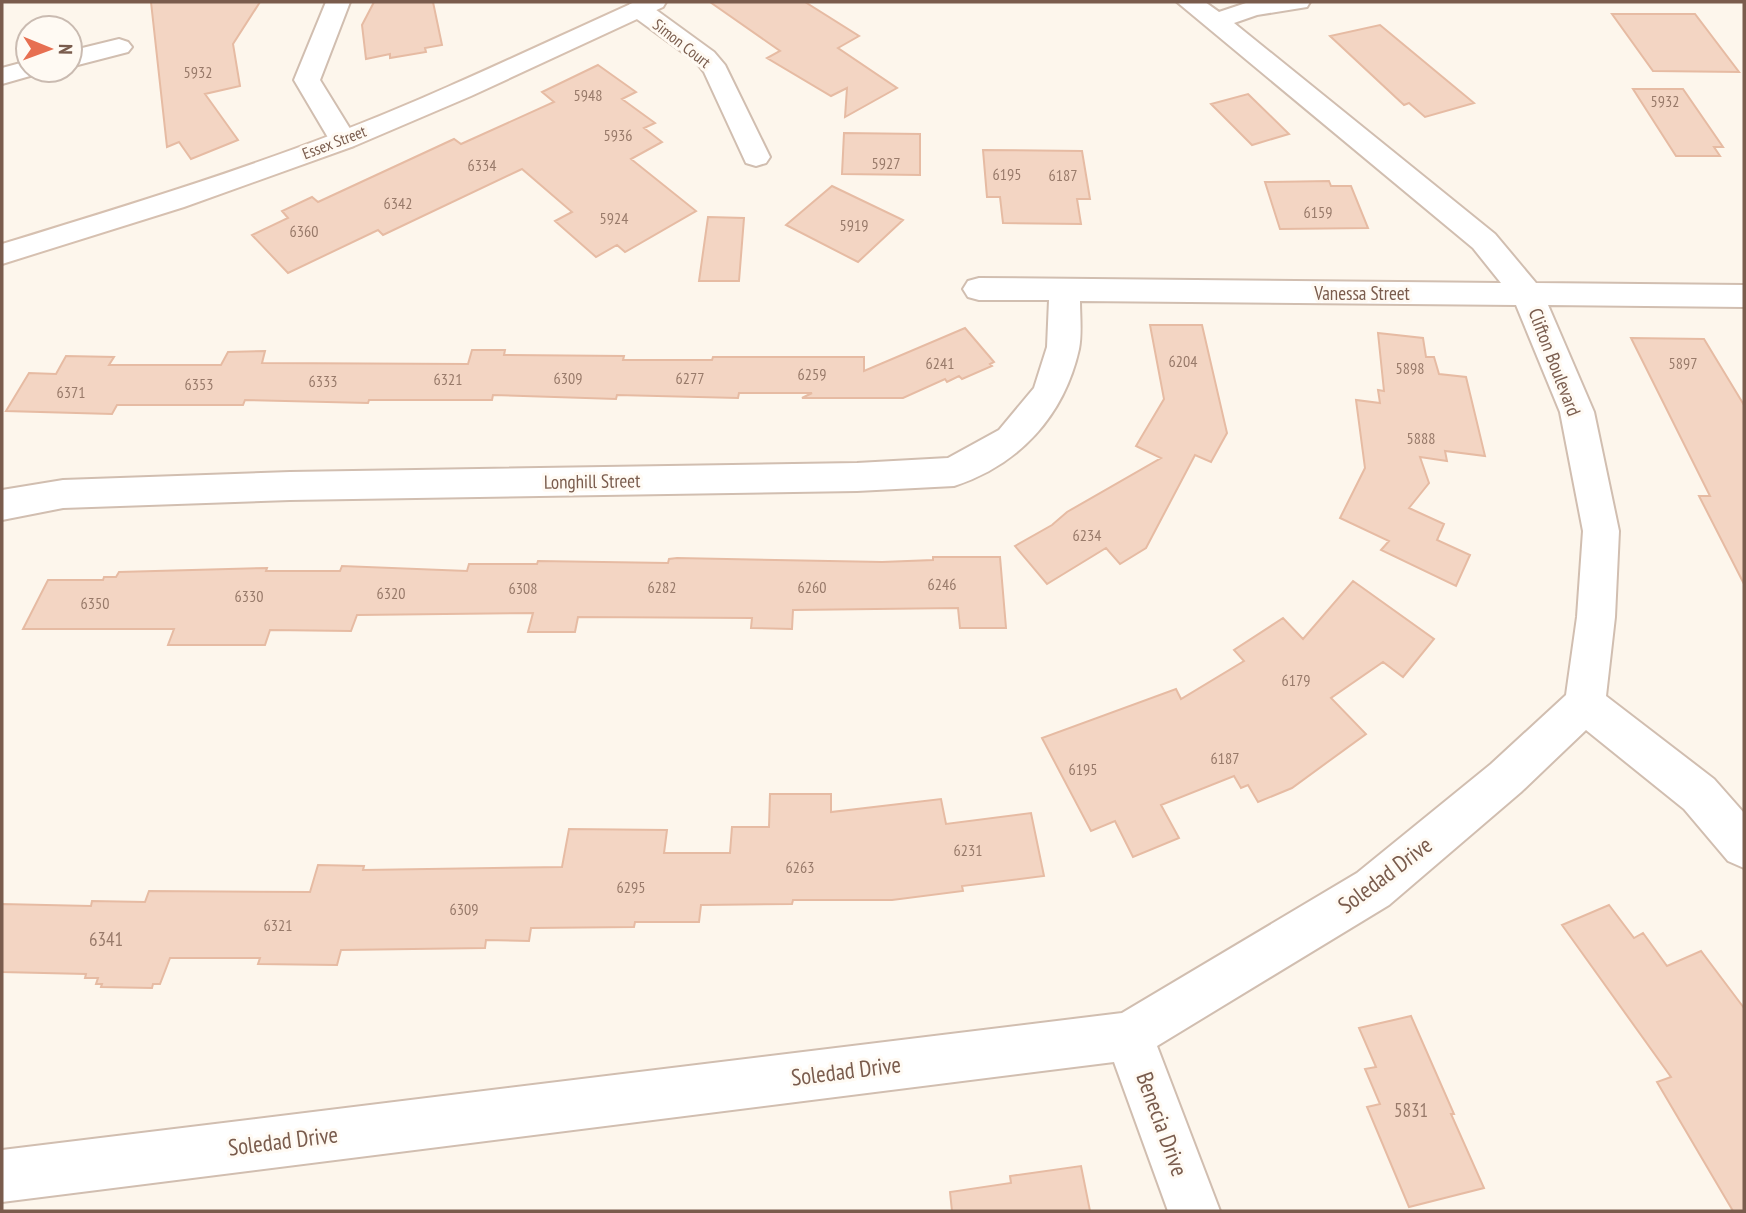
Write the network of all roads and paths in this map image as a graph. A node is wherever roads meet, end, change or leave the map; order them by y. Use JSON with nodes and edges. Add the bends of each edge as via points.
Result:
{"nodes":[{"id":1,"x":338,"y":2,"type":"edge"},
{"id":2,"x":1189,"y":2,"type":"edge"},
{"id":3,"x":1298,"y":2,"type":"edge"},
{"id":4,"x":647,"y":5,"type":"edge"},
{"id":5,"x":1216,"y":21,"type":"junction"},
{"id":6,"x":118,"y":47,"type":"dead end"},
{"id":7,"x":84,"y":56,"type":"edge"},
{"id":8,"x":343,"y":140,"type":"junction"},
{"id":9,"x":756,"y":156,"type":"dead end"},
{"id":10,"x":2,"y":254,"type":"edge"},
{"id":11,"x":979,"y":289,"type":"dead end"},
{"id":12,"x":1065,"y":291,"type":"junction"},
{"id":13,"x":1528,"y":295,"type":"junction"},
{"id":14,"x":1744,"y":296,"type":"edge"},
{"id":15,"x":2,"y":505,"type":"edge"},
{"id":16,"x":1585,"y":705,"type":"junction"},
{"id":17,"x":1744,"y":846,"type":"edge"},
{"id":18,"x":1129,"y":1036,"type":"junction"},
{"id":19,"x":2,"y":1176,"type":"edge"},
{"id":20,"x":1194,"y":1211,"type":"edge"}],
"edges":[{"from":1,"to":8,"type":"street","via":[[307,80]]},
{"from":2,"to":5,"type":"street","name":"Clifton Boulevard"},
{"from":3,"to":5,"type":"street","via":[[1253,8]]},
{"from":4,"to":8,"type":"street","name":"Essex Street"},
{"from":4,"to":9,"type":"street","name":"Simon Court","via":[[711,64]]},
{"from":5,"to":13,"type":"street","name":"Clifton Boulevard","via":[[1484,241]]},
{"from":6,"to":7,"type":"street"},
{"from":8,"to":10,"type":"street","name":"Essex Street"},
{"from":11,"to":12,"type":"street","name":"Vanessa Street"},
{"from":12,"to":13,"type":"street","name":"Vanessa Street"},
{"from":12,"to":15,"type":"street","name":"Longhill Street","via":[[1063,347],[1049,393],[1011,440],[954,471],[857,477],[197,489],[63,494]]},
{"from":13,"to":14,"type":"street","name":"Vanessa Street"},
{"from":13,"to":16,"type":"street","name":"Clifton Boulevard","via":[[1577,412],[1601,531]]},
{"from":16,"to":17,"type":"street","via":[[1699,794]]},
{"from":16,"to":18,"type":"street","name":"Soledad Drive","via":[[1373,889]]},
{"from":18,"to":19,"type":"street","name":"Soledad Drive"},
{"from":18,"to":20,"type":"street","name":"Benecia Drive"}]}
